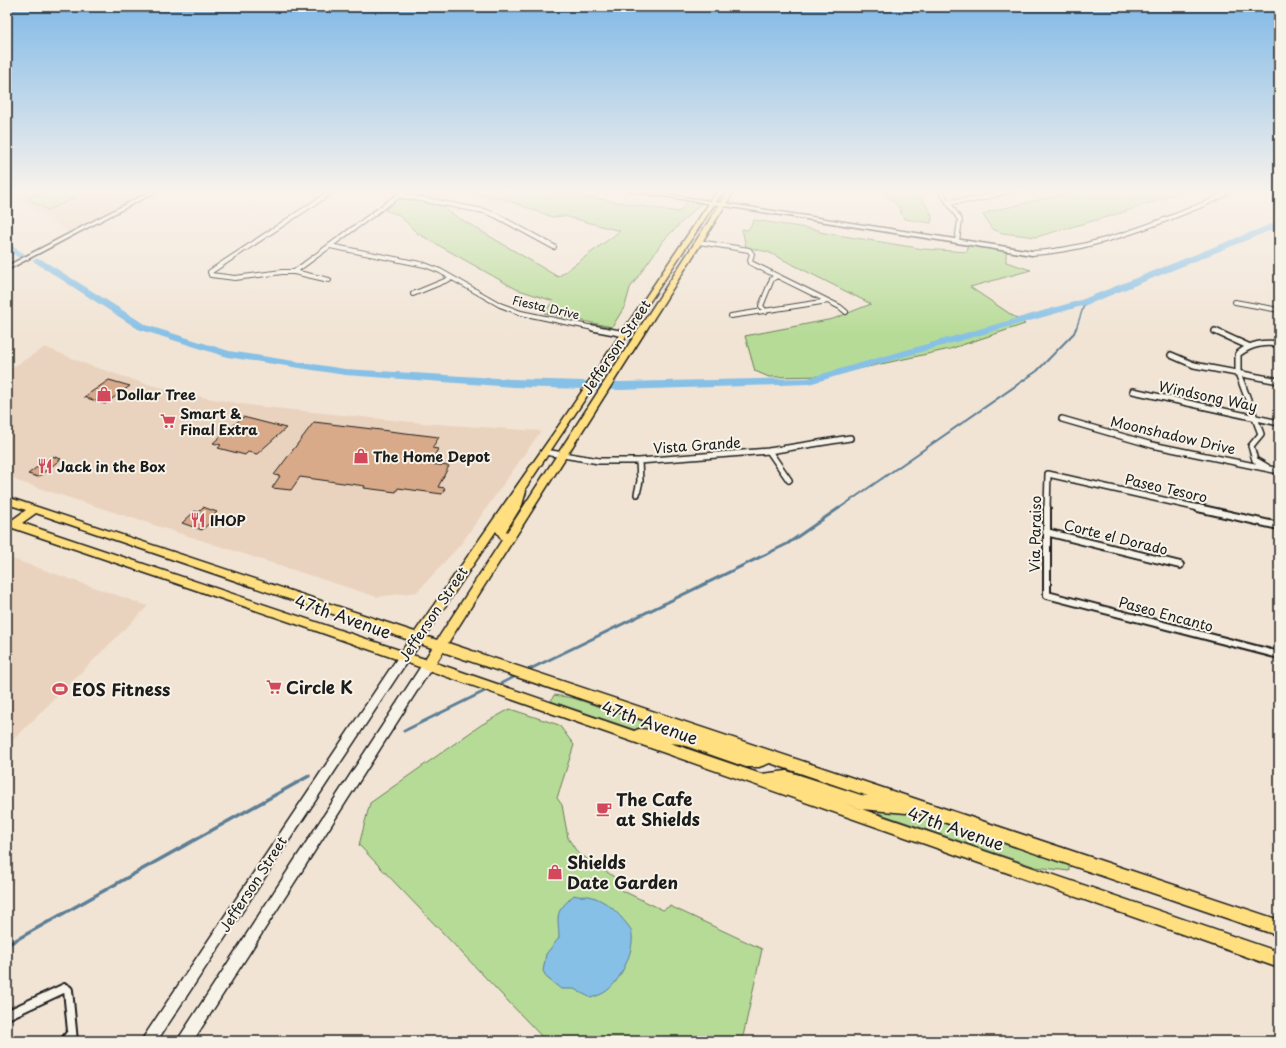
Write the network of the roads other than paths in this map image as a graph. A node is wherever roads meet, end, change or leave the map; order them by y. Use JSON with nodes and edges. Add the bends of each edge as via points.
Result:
{"nodes":[{"id":1,"x":62,"y":239,"type":"edge"},
{"id":2,"x":260,"y":239,"type":"edge"},
{"id":3,"x":340,"y":239,"type":"edge"},
{"id":4,"x":539,"y":239,"type":"edge"},
{"id":5,"x":688,"y":239,"type":"edge"},
{"id":6,"x":694,"y":239,"type":"edge"},
{"id":7,"x":701,"y":239,"type":"edge"},
{"id":8,"x":944,"y":239,"type":"edge"},
{"id":9,"x":1103,"y":239,"type":"edge"},
{"id":10,"x":957,"y":241,"type":"joint"},
{"id":11,"x":699,"y":242,"type":"junction"},
{"id":12,"x":330,"y":246,"type":"junction"},
{"id":13,"x":554,"y":247,"type":"dead end"},
{"id":14,"x":1032,"y":253,"type":"joint"},
{"id":15,"x":7,"y":268,"type":"edge"},
{"id":16,"x":294,"y":272,"type":"junction"},
{"id":17,"x":777,"y":276,"type":"junction"},
{"id":18,"x":452,"y":278,"type":"junction"},
{"id":19,"x":329,"y":280,"type":"dead end"},
{"id":20,"x":413,"y":294,"type":"dead end"},
{"id":21,"x":828,"y":301,"type":"junction"},
{"id":22,"x":1235,"y":302,"type":"dead end"},
{"id":23,"x":1279,"y":310,"type":"edge"},
{"id":24,"x":766,"y":312,"type":"junction"},
{"id":25,"x":846,"y":312,"type":"dead end"},
{"id":26,"x":731,"y":316,"type":"dead end"},
{"id":27,"x":1215,"y":331,"type":"dead end"},
{"id":28,"x":622,"y":338,"type":"junction"},
{"id":29,"x":1279,"y":344,"type":"edge"},
{"id":30,"x":1248,"y":346,"type":"junction"},
{"id":31,"x":1171,"y":355,"type":"dead end"},
{"id":32,"x":1238,"y":373,"type":"junction"},
{"id":33,"x":1279,"y":381,"type":"edge"},
{"id":34,"x":1133,"y":391,"type":"dead end"},
{"id":35,"x":1256,"y":418,"type":"junction"},
{"id":36,"x":1062,"y":419,"type":"dead end"},
{"id":37,"x":1279,"y":422,"type":"edge"},
{"id":38,"x":850,"y":438,"type":"dead end"},
{"id":39,"x":769,"y":451,"type":"junction"},
{"id":40,"x":545,"y":452,"type":"junction"},
{"id":41,"x":561,"y":455,"type":"junction"},
{"id":42,"x":639,"y":461,"type":"junction"},
{"id":43,"x":1269,"y":469,"type":"junction"},
{"id":44,"x":1279,"y":471,"type":"edge"},
{"id":45,"x":1048,"y":474,"type":"joint"},
{"id":46,"x":789,"y":480,"type":"dead end"},
{"id":47,"x":524,"y":483,"type":"junction"},
{"id":48,"x":637,"y":494,"type":"dead end"},
{"id":49,"x":7,"y":500,"type":"edge"},
{"id":50,"x":35,"y":509,"type":"junction"},
{"id":51,"x":10,"y":523,"type":"edge"},
{"id":52,"x":1279,"y":526,"type":"edge"},
{"id":53,"x":1046,"y":532,"type":"junction"},
{"id":54,"x":507,"y":539,"type":"junction"},
{"id":55,"x":1180,"y":565,"type":"dead end"},
{"id":56,"x":1047,"y":595,"type":"joint"},
{"id":57,"x":417,"y":638,"type":"junction"},
{"id":58,"x":439,"y":645,"type":"junction"},
{"id":59,"x":1279,"y":656,"type":"edge"},
{"id":60,"x":404,"y":657,"type":"junction"},
{"id":61,"x":426,"y":666,"type":"junction"},
{"id":62,"x":625,"y":734,"type":"junction"},
{"id":63,"x":770,"y":756,"type":"junction"},
{"id":64,"x":761,"y":781,"type":"junction"},
{"id":65,"x":922,"y":808,"type":"junction"},
{"id":66,"x":1279,"y":928,"type":"edge"},
{"id":67,"x":1279,"y":960,"type":"edge"},
{"id":68,"x":7,"y":1015,"type":"edge"},
{"id":69,"x":72,"y":1037,"type":"edge"},
{"id":70,"x":65,"y":1041,"type":"edge"},
{"id":71,"x":148,"y":1041,"type":"edge"},
{"id":72,"x":184,"y":1041,"type":"edge"}],
"edges":[{"from":1,"to":15,"type":"main road"},
{"from":2,"to":16,"type":"street","via":[[210,272],[211,275],[235,278]]},
{"from":3,"to":12,"type":"street"},
{"from":4,"to":13,"type":"street"},
{"from":5,"to":28,"type":"main road","name":"Jefferson Street"},
{"from":6,"to":11,"type":"main road"},
{"from":7,"to":11,"type":"main road","name":"Jefferson Street"},
{"from":8,"to":10,"type":"street"},
{"from":9,"to":14,"type":"street","via":[[1044,253]]},
{"from":10,"to":14,"type":"street"},
{"from":11,"to":17,"type":"street","via":[[749,250],[752,254],[751,263]]},
{"from":11,"to":41,"type":"main road","name":"Jefferson Street"},
{"from":12,"to":16,"type":"street"},
{"from":12,"to":18,"type":"street","name":"Fiesta Drive","via":[[425,265]]},
{"from":16,"to":19,"type":"street"},
{"from":17,"to":21,"type":"street"},
{"from":17,"to":24,"type":"street","via":[[772,279],[761,306]]},
{"from":18,"to":20,"type":"street"},
{"from":18,"to":28,"type":"street","name":"Fiesta Drive","via":[[500,305],[522,313]]},
{"from":21,"to":24,"type":"street"},
{"from":21,"to":25,"type":"street"},
{"from":22,"to":23,"type":"street"},
{"from":24,"to":26,"type":"street"},
{"from":27,"to":30,"type":"street"},
{"from":28,"to":40,"type":"main road","name":"Jefferson Street"},
{"from":29,"to":30,"type":"street","via":[[1267,342]]},
{"from":30,"to":32,"type":"street","via":[[1238,354]]},
{"from":31,"to":32,"type":"street","via":[[1194,365]]},
{"from":32,"to":33,"type":"street"},
{"from":32,"to":35,"type":"street"},
{"from":34,"to":35,"type":"street","name":"Windsong Way"},
{"from":35,"to":37,"type":"street","name":"Windsong Way"},
{"from":35,"to":43,"type":"street","via":[[1261,434],[1251,446],[1255,460]]},
{"from":36,"to":43,"type":"street","name":"Moonshadow Drive","via":[[1152,445]]},
{"from":38,"to":39,"type":"street","name":"Vista Grande"},
{"from":39,"to":42,"type":"street","name":"Vista Grande"},
{"from":39,"to":46,"type":"street"},
{"from":40,"to":41,"type":"street","name":"Vista Grande"},
{"from":40,"to":47,"type":"main road","name":"Jefferson Street"},
{"from":41,"to":42,"type":"street","name":"Vista Grande","via":[[599,461]]},
{"from":41,"to":54,"type":"main road","name":"Jefferson Street"},
{"from":42,"to":48,"type":"street","via":[[640,481]]},
{"from":43,"to":44,"type":"street","name":"Moonshadow Drive"},
{"from":45,"to":52,"type":"street","name":"Paseo Tesoro"},
{"from":45,"to":53,"type":"street","name":"Via Paraiso"},
{"from":47,"to":54,"type":"main road","via":[[517,505],[501,531]]},
{"from":47,"to":57,"type":"main road","name":"Jefferson Street"},
{"from":49,"to":50,"type":"main road","name":"47th Avenue"},
{"from":50,"to":51,"type":"main road"},
{"from":50,"to":57,"type":"main road","name":"47th Avenue"},
{"from":51,"to":60,"type":"main road","name":"47th Avenue"},
{"from":53,"to":55,"type":"street","name":"Corte el Dorado"},
{"from":53,"to":56,"type":"street","name":"Via Paraiso"},
{"from":54,"to":58,"type":"main road","name":"Jefferson Street"},
{"from":56,"to":59,"type":"street","name":"Paseo Encanto"},
{"from":57,"to":58,"type":"main road","name":"47th Avenue"},
{"from":57,"to":60,"type":"main road","name":"Jefferson Street"},
{"from":58,"to":61,"type":"main road","name":"Jefferson Street"},
{"from":58,"to":63,"type":"main road","name":"47th Avenue"},
{"from":60,"to":61,"type":"main road","name":"47th Avenue"},
{"from":60,"to":71,"type":"main road","name":"Jefferson Street"},
{"from":61,"to":62,"type":"main road","name":"47th Avenue"},
{"from":61,"to":72,"type":"main road","name":"Jefferson Street"},
{"from":62,"to":63,"type":"main road","via":[[680,738],[746,761],[759,761]]},
{"from":62,"to":64,"type":"main road","name":"47th Avenue"},
{"from":63,"to":65,"type":"main road","name":"47th Avenue"},
{"from":64,"to":65,"type":"main road","via":[[787,777],[861,802]]},
{"from":64,"to":67,"type":"main road","name":"47th Avenue"},
{"from":65,"to":66,"type":"main road","name":"47th Avenue"},
{"from":68,"to":69,"type":"street","via":[[65,988],[68,990]]},
{"from":69,"to":70,"type":"street"}]}
